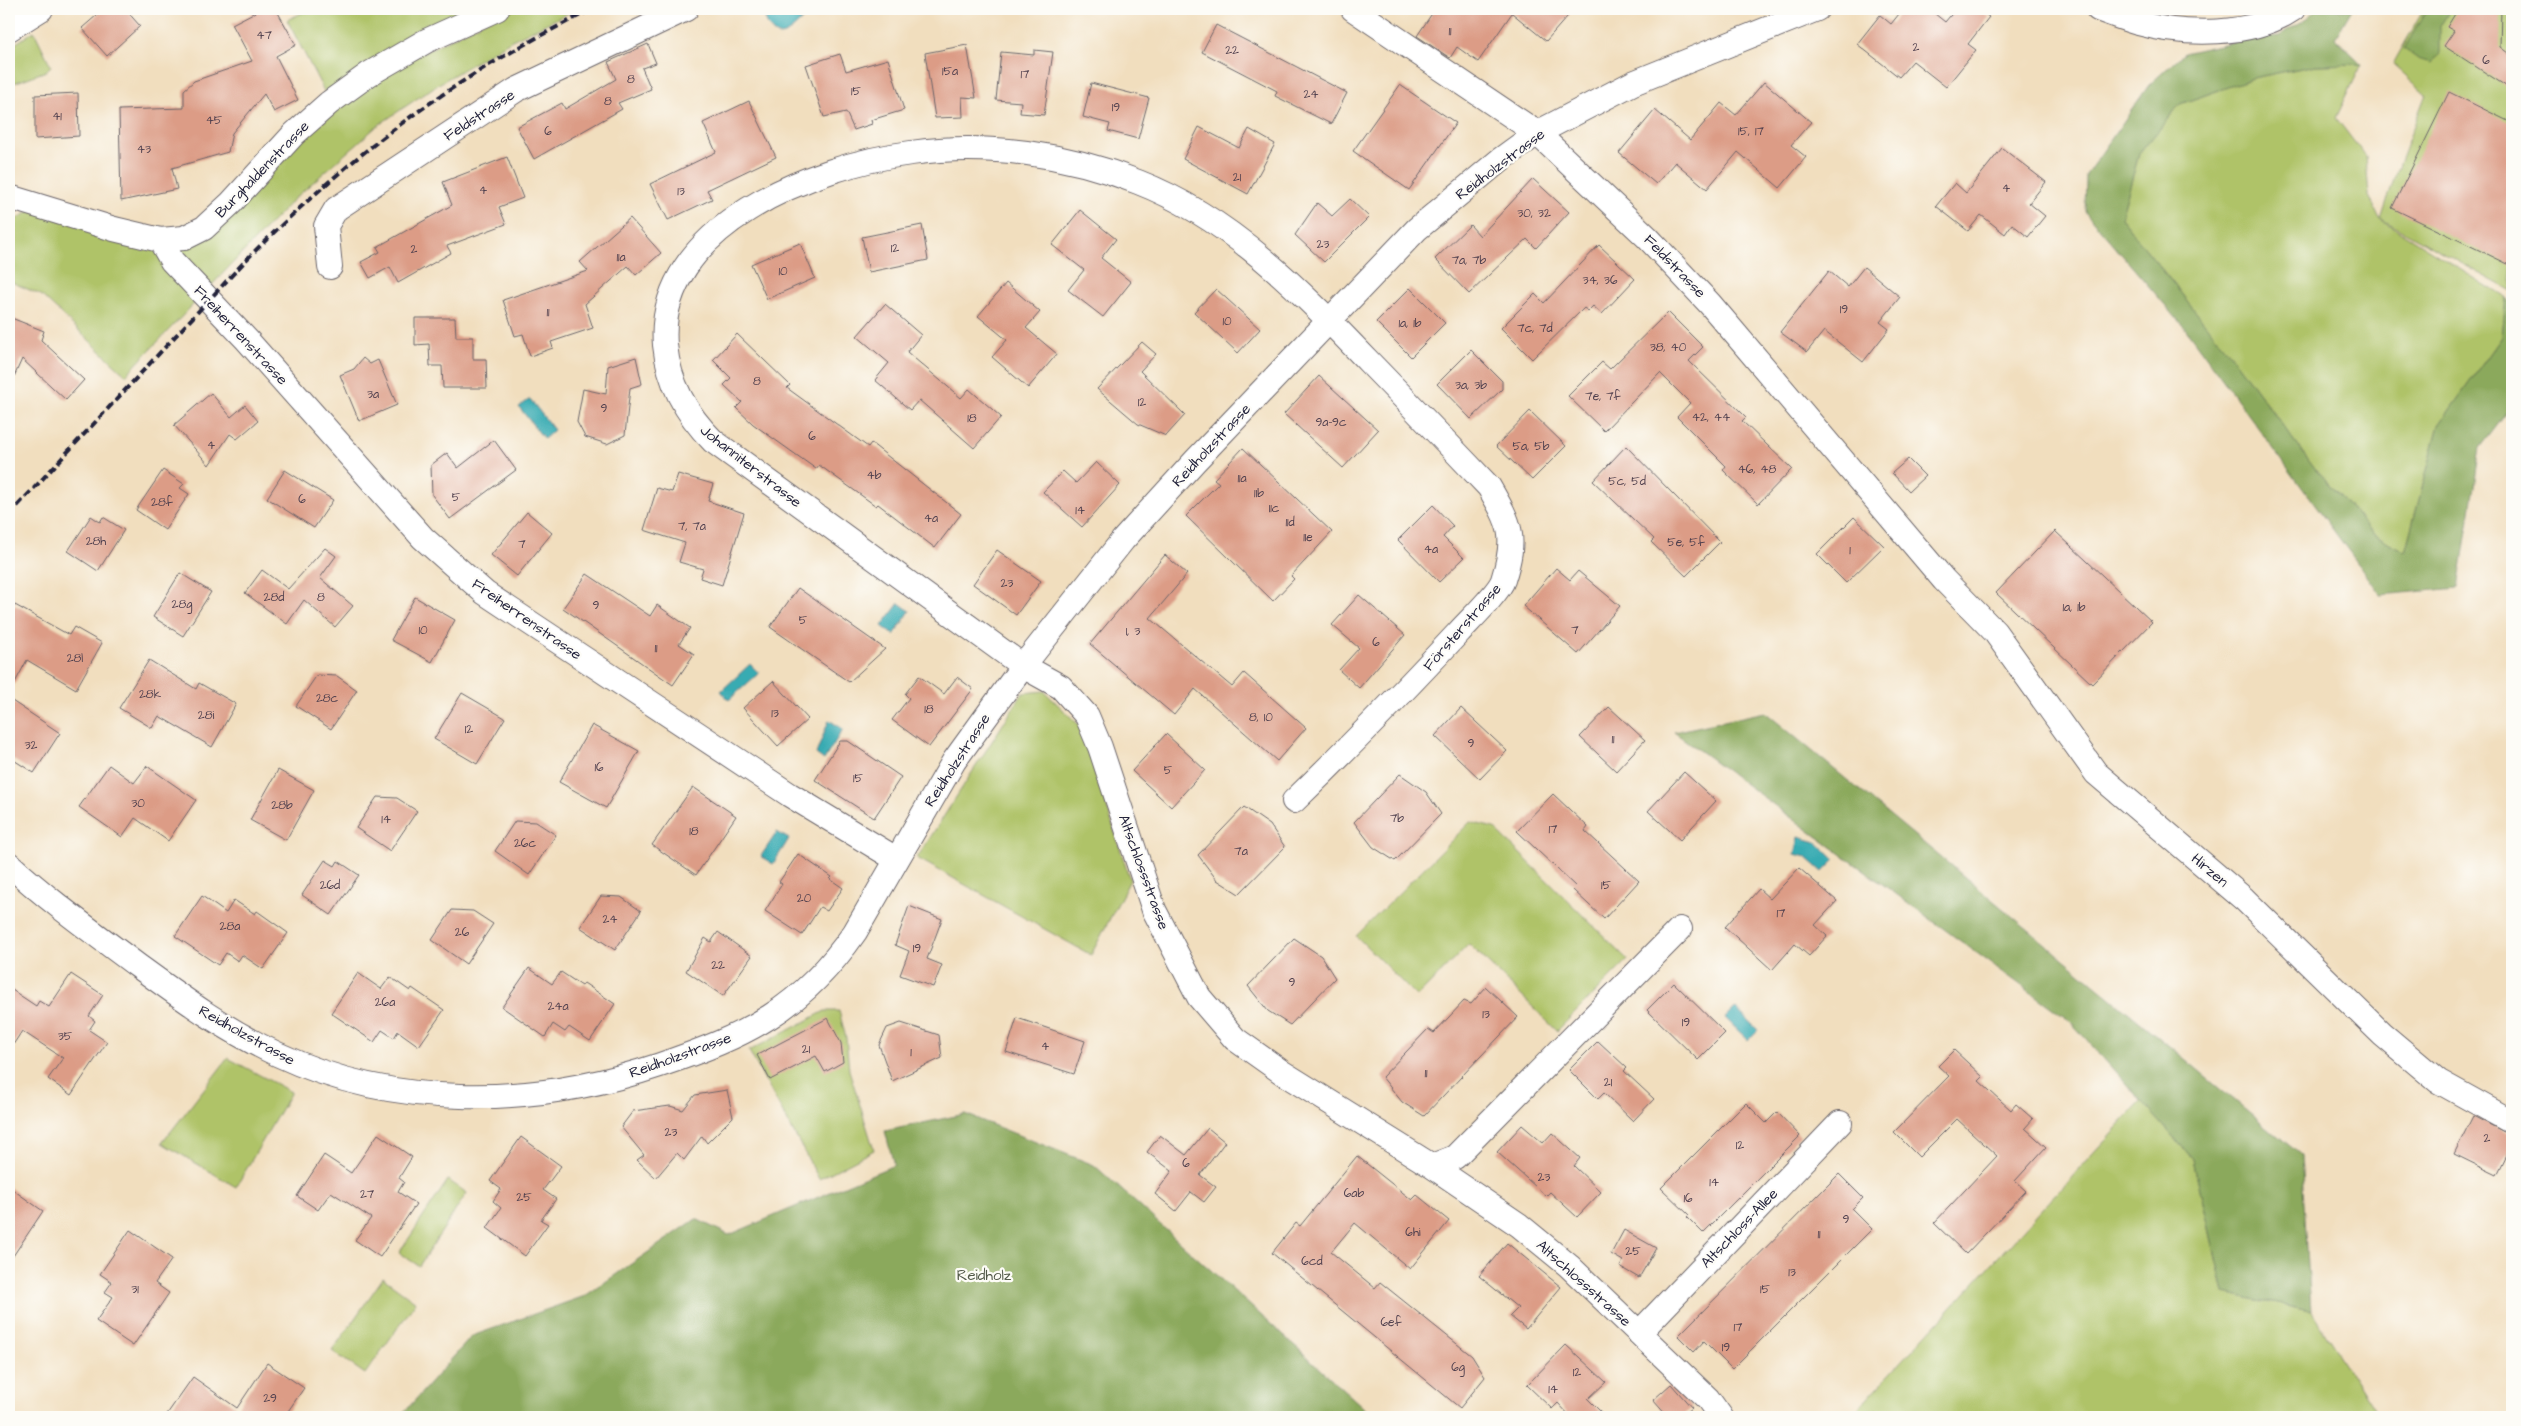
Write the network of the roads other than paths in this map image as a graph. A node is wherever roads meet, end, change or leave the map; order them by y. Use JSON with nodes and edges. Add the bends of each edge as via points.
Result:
{"nodes":[{"id":1,"x":41,"y":9,"type":"edge"},
{"id":2,"x":497,"y":9,"type":"edge"},
{"id":3,"x":686,"y":9,"type":"edge"},
{"id":4,"x":1353,"y":9,"type":"edge"},
{"id":5,"x":1817,"y":9,"type":"edge"},
{"id":6,"x":2098,"y":9,"type":"edge"},
{"id":7,"x":2293,"y":9,"type":"edge"},
{"id":8,"x":9,"y":29,"type":"edge"},
{"id":9,"x":1537,"y":134,"type":"junction"},
{"id":10,"x":9,"y":197,"type":"edge"},
{"id":11,"x":160,"y":240,"type":"junction"},
{"id":12,"x":330,"y":267,"type":"dead end"},
{"id":13,"x":1330,"y":322,"type":"junction"},
{"id":14,"x":1944,"y":580,"type":"joint"},
{"id":15,"x":1023,"y":666,"type":"junction"},
{"id":16,"x":1294,"y":801,"type":"dead end"},
{"id":17,"x":896,"y":859,"type":"junction"},
{"id":18,"x":9,"y":864,"type":"edge"},
{"id":19,"x":1680,"y":929,"type":"dead end"},
{"id":20,"x":2512,"y":1122,"type":"edge"},
{"id":21,"x":1840,"y":1124,"type":"dead end"},
{"id":22,"x":1432,"y":1166,"type":"junction"},
{"id":23,"x":1639,"y":1333,"type":"junction"},
{"id":24,"x":1721,"y":1417,"type":"edge"}],
"edges":[{"from":1,"to":8,"type":"street"},
{"from":2,"to":11,"type":"street","name":"Burghaldenstrasse","via":[[426,41],[369,74],[294,134],[204,228],[184,238]]},
{"from":3,"to":12,"type":"street","name":"Feldstrasse","via":[[516,90],[336,209],[326,226]]},
{"from":4,"to":9,"type":"street","name":"Feldstrasse"},
{"from":5,"to":9,"type":"street","name":"Reidholzstrasse","via":[[1633,83]]},
{"from":6,"to":7,"type":"street","via":[[2139,23],[2181,31],[2232,30],[2279,18]]},
{"from":9,"to":13,"type":"street","name":"Reidholzstrasse","via":[[1416,229]]},
{"from":9,"to":14,"type":"street","name":"Feldstrasse","via":[[1647,237],[1710,304]]},
{"from":10,"to":11,"type":"street","name":"Burghaldenstrasse"},
{"from":11,"to":17,"type":"street","name":"Freiherrenstrasse","via":[[172,262],[282,379],[423,538],[485,593],[782,790]]},
{"from":13,"to":15,"type":"street","name":"Reidholzstrasse","via":[[1123,540]]},
{"from":13,"to":15,"type":"street","name":"Johanniterstrasse","via":[[1246,243],[1177,200],[1103,169],[1025,153],[987,149],[939,150],[846,167],[802,183],[754,207],[702,246],[679,277],[664,333],[670,373],[686,410],[714,441]]},
{"from":13,"to":16,"type":"street","name":"Försterstrasse","via":[[1489,487],[1508,519],[1511,543],[1502,582],[1480,609],[1379,718]]},
{"from":14,"to":20,"type":"street","name":"Hirzen","via":[[1994,632],[2096,773],[2244,899],[2382,1034],[2438,1081]]},
{"from":15,"to":17,"type":"street","name":"Reidholzstrasse","via":[[954,761]]},
{"from":15,"to":22,"type":"street","name":"Altschlossstrasse","via":[[1061,687],[1087,716],[1154,910],[1199,998],[1235,1039],[1283,1073]]},
{"from":17,"to":18,"type":"street","name":"Reidholzstrasse","via":[[856,932],[826,970],[798,997],[751,1028],[683,1057],[595,1083],[531,1093],[459,1097],[350,1081],[275,1054],[182,998],[98,937]]},
{"from":19,"to":22,"type":"street","via":[[1455,1157]]},
{"from":21,"to":23,"type":"street","name":"Altschloss-Allee"},
{"from":22,"to":23,"type":"street","name":"Altschlossstrasse","via":[[1519,1225],[1569,1266]]},
{"from":23,"to":24,"type":"street","name":"Altschlossstrasse","via":[[1708,1398]]}]}
